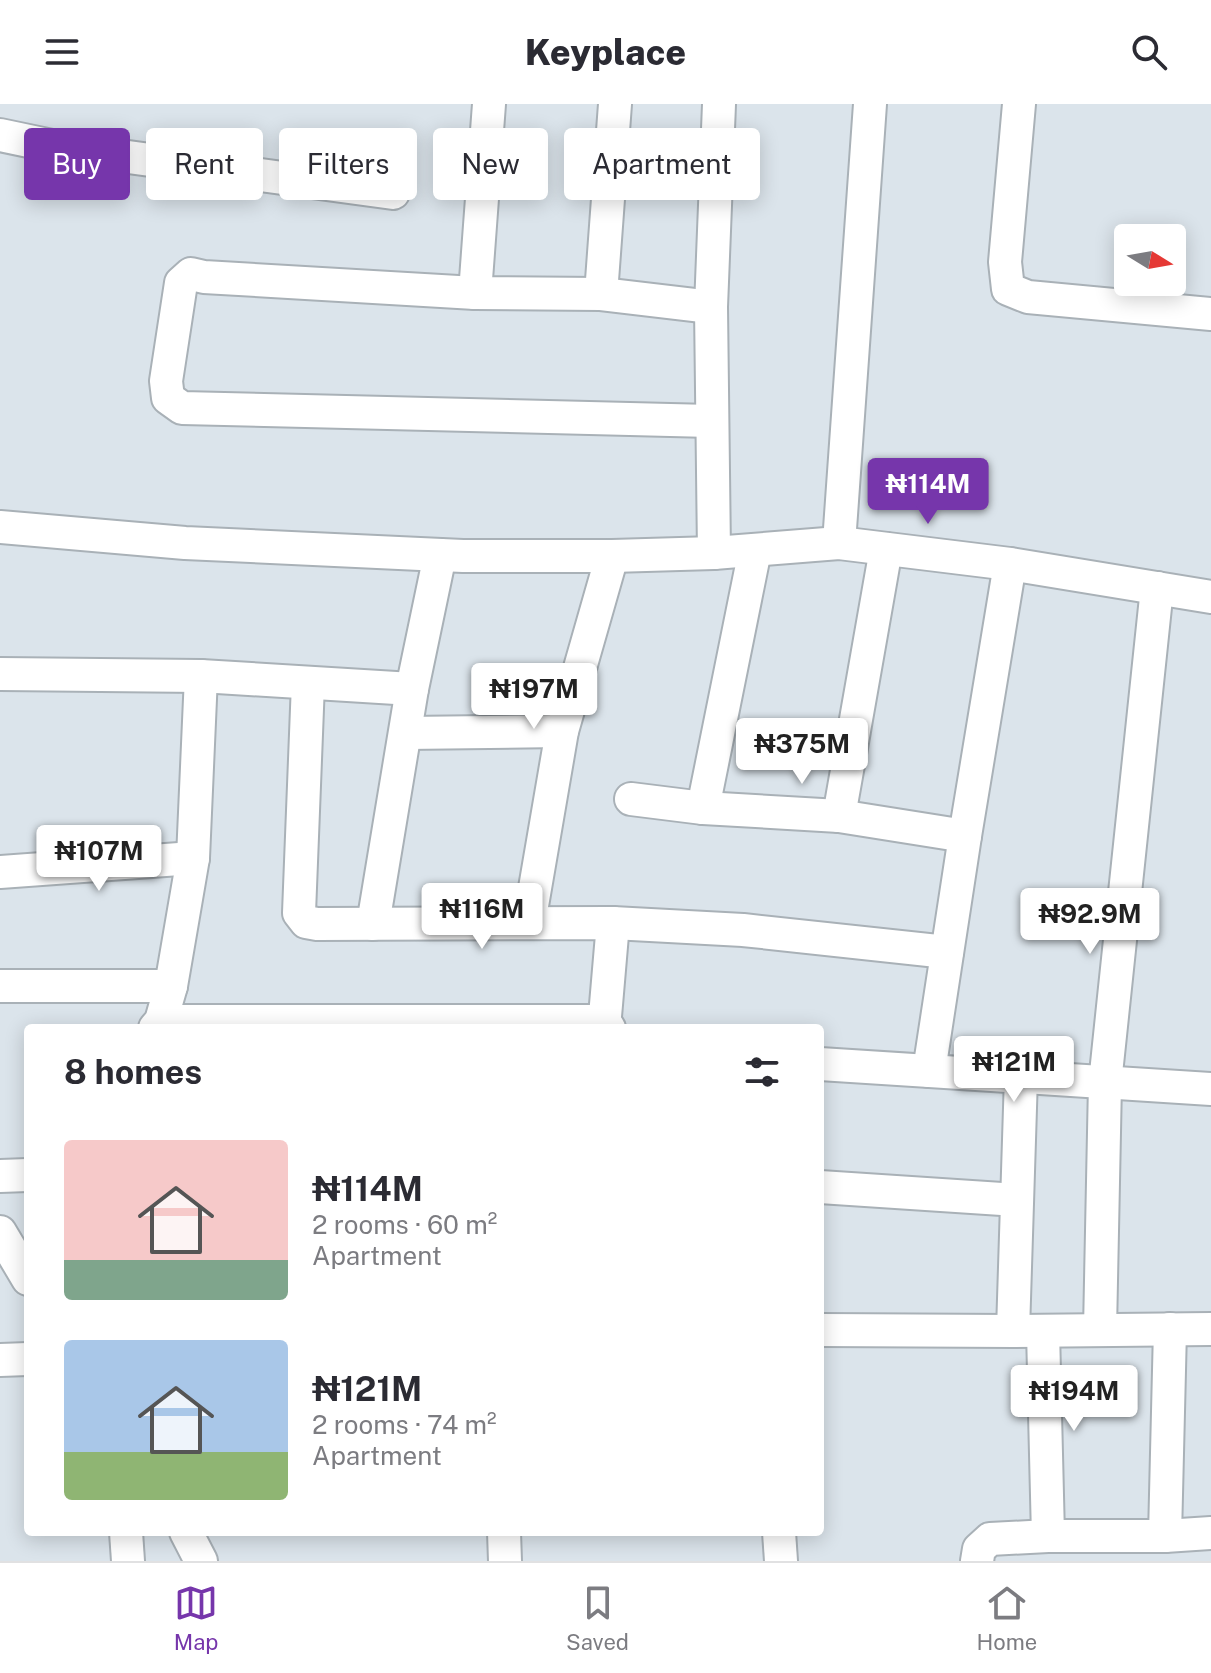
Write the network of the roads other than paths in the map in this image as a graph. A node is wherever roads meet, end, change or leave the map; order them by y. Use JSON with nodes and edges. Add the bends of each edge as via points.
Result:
{"nodes":[{"id":1,"x":489,"y":104,"type":"edge"},
{"id":2,"x":615,"y":104,"type":"edge"},
{"id":3,"x":719,"y":104,"type":"edge"},
{"id":4,"x":870,"y":104,"type":"edge"},
{"id":5,"x":1019,"y":104,"type":"edge"},
{"id":6,"x":0,"y":135,"type":"edge"},
{"id":7,"x":279,"y":178,"type":"edge"},
{"id":8,"x":475,"y":293,"type":"junction"},
{"id":9,"x":601,"y":294,"type":"junction"},
{"id":10,"x":711,"y":307,"type":"junction"},
{"id":11,"x":1211,"y":314,"type":"edge"},
{"id":12,"x":711,"y":421,"type":"junction"},
{"id":13,"x":0,"y":527,"type":"edge"},
{"id":14,"x":839,"y":543,"type":"junction"},
{"id":15,"x":886,"y":549,"type":"junction"},
{"id":16,"x":755,"y":550,"type":"junction"},
{"id":17,"x":714,"y":553,"type":"junction"},
{"id":18,"x":440,"y":555,"type":"junction"},
{"id":19,"x":612,"y":556,"type":"junction"},
{"id":20,"x":1010,"y":564,"type":"junction"},
{"id":21,"x":1157,"y":588,"type":"junction"},
{"id":22,"x":1211,"y":597,"type":"edge"},
{"id":23,"x":0,"y":674,"type":"edge"},
{"id":24,"x":201,"y":676,"type":"junction"},
{"id":25,"x":308,"y":683,"type":"junction"},
{"id":26,"x":412,"y":689,"type":"junction"},
{"id":27,"x":562,"y":731,"type":"junction"},
{"id":28,"x":406,"y":733,"type":"junction"},
{"id":29,"x":631,"y":799,"type":"dead end"},
{"id":30,"x":703,"y":808,"type":"junction"},
{"id":31,"x":839,"y":816,"type":"junction"},
{"id":32,"x":965,"y":836,"type":"junction"},
{"id":33,"x":193,"y":858,"type":"junction"},
{"id":34,"x":0,"y":872,"type":"edge"},
{"id":35,"x":529,"y":923,"type":"junction"},
{"id":36,"x":613,"y":923,"type":"junction"},
{"id":37,"x":373,"y":924,"type":"junction"},
{"id":38,"x":947,"y":952,"type":"junction"},
{"id":39,"x":0,"y":986,"type":"edge"},
{"id":40,"x":171,"y":986,"type":"junction"},
{"id":41,"x":158,"y":1024,"type":"edge"},
{"id":42,"x":605,"y":1024,"type":"edge"},
{"id":43,"x":824,"y":1064,"type":"edge"},
{"id":44,"x":929,"y":1071,"type":"junction"},
{"id":45,"x":1021,"y":1076,"type":"junction"},
{"id":46,"x":1105,"y":1083,"type":"junction"},
{"id":47,"x":1211,"y":1089,"type":"edge"},
{"id":48,"x":24,"y":1175,"type":"edge"},
{"id":49,"x":0,"y":1176,"type":"edge"},
{"id":50,"x":824,"y":1187,"type":"edge"},
{"id":51,"x":1017,"y":1200,"type":"junction"},
{"id":52,"x":4,"y":1244,"type":"edge"},
{"id":53,"x":24,"y":1273,"type":"edge"},
{"id":54,"x":1170,"y":1329,"type":"junction"},
{"id":55,"x":1211,"y":1329,"type":"edge"},
{"id":56,"x":824,"y":1330,"type":"edge"},
{"id":57,"x":1100,"y":1330,"type":"junction"},
{"id":58,"x":1028,"y":1331,"type":"junction"},
{"id":59,"x":24,"y":1359,"type":"edge"},
{"id":60,"x":0,"y":1360,"type":"edge"},
{"id":61,"x":1211,"y":1533,"type":"edge"},
{"id":62,"x":126,"y":1536,"type":"edge"},
{"id":63,"x":188,"y":1536,"type":"edge"},
{"id":64,"x":504,"y":1536,"type":"edge"},
{"id":65,"x":779,"y":1536,"type":"edge"},
{"id":66,"x":1048,"y":1536,"type":"junction"},
{"id":67,"x":1165,"y":1536,"type":"junction"},
{"id":68,"x":1125,"y":1548,"type":"edge"},
{"id":69,"x":128,"y":1561,"type":"edge"},
{"id":70,"x":201,"y":1561,"type":"edge"},
{"id":71,"x":505,"y":1561,"type":"edge"},
{"id":72,"x":781,"y":1561,"type":"edge"},
{"id":73,"x":977,"y":1561,"type":"edge"}],
"edges":[{"from":1,"to":8,"type":"street"},
{"from":2,"to":9,"type":"street"},
{"from":3,"to":10,"type":"street"},
{"from":4,"to":14,"type":"street"},
{"from":5,"to":11,"type":"street","via":[[1005,262],[1008,289],[1028,297]]},
{"from":6,"to":7,"type":"street"},
{"from":8,"to":9,"type":"street"},
{"from":8,"to":12,"type":"street","via":[[191,274],[181,283],[168,398],[182,408]]},
{"from":9,"to":10,"type":"street"},
{"from":10,"to":12,"type":"street"},
{"from":12,"to":17,"type":"street"},
{"from":13,"to":18,"type":"street","via":[[185,543]]},
{"from":14,"to":15,"type":"street"},
{"from":14,"to":16,"type":"street"},
{"from":15,"to":20,"type":"street"},
{"from":15,"to":31,"type":"street"},
{"from":16,"to":17,"type":"street"},
{"from":16,"to":30,"type":"street"},
{"from":17,"to":19,"type":"street"},
{"from":18,"to":19,"type":"street"},
{"from":18,"to":26,"type":"street"},
{"from":19,"to":27,"type":"street"},
{"from":20,"to":21,"type":"street"},
{"from":20,"to":32,"type":"street"},
{"from":21,"to":22,"type":"street"},
{"from":21,"to":46,"type":"street"},
{"from":23,"to":24,"type":"street"},
{"from":24,"to":25,"type":"street"},
{"from":24,"to":33,"type":"street"},
{"from":25,"to":26,"type":"street"},
{"from":25,"to":37,"type":"street","via":[[299,913],[306,922],[317,924]]},
{"from":26,"to":28,"type":"street"},
{"from":27,"to":28,"type":"street"},
{"from":27,"to":35,"type":"street"},
{"from":28,"to":37,"type":"street"},
{"from":29,"to":30,"type":"street"},
{"from":30,"to":31,"type":"street"},
{"from":31,"to":32,"type":"street"},
{"from":32,"to":38,"type":"street"},
{"from":33,"to":34,"type":"street"},
{"from":33,"to":40,"type":"street"},
{"from":35,"to":36,"type":"street"},
{"from":35,"to":37,"type":"street"},
{"from":36,"to":38,"type":"street","via":[[743,930]]},
{"from":36,"to":42,"type":"street"},
{"from":38,"to":44,"type":"street"},
{"from":39,"to":40,"type":"street"},
{"from":40,"to":41,"type":"street"},
{"from":43,"to":44,"type":"street"},
{"from":44,"to":45,"type":"street"},
{"from":45,"to":46,"type":"street"},
{"from":45,"to":51,"type":"street"},
{"from":46,"to":47,"type":"street"},
{"from":46,"to":57,"type":"street"},
{"from":48,"to":49,"type":"street"},
{"from":50,"to":51,"type":"street"},
{"from":51,"to":58,"type":"street"},
{"from":52,"to":53,"type":"street"},
{"from":54,"to":55,"type":"street"},
{"from":54,"to":57,"type":"street"},
{"from":54,"to":67,"type":"street"},
{"from":56,"to":58,"type":"street"},
{"from":57,"to":58,"type":"street"},
{"from":58,"to":66,"type":"street"},
{"from":59,"to":60,"type":"street"},
{"from":61,"to":67,"type":"street"},
{"from":62,"to":69,"type":"street"},
{"from":63,"to":70,"type":"street"},
{"from":64,"to":71,"type":"street"},
{"from":65,"to":72,"type":"street"},
{"from":66,"to":68,"type":"street"},
{"from":66,"to":73,"type":"street","via":[[990,1539],[979,1549]]},
{"from":67,"to":68,"type":"street"}]}
